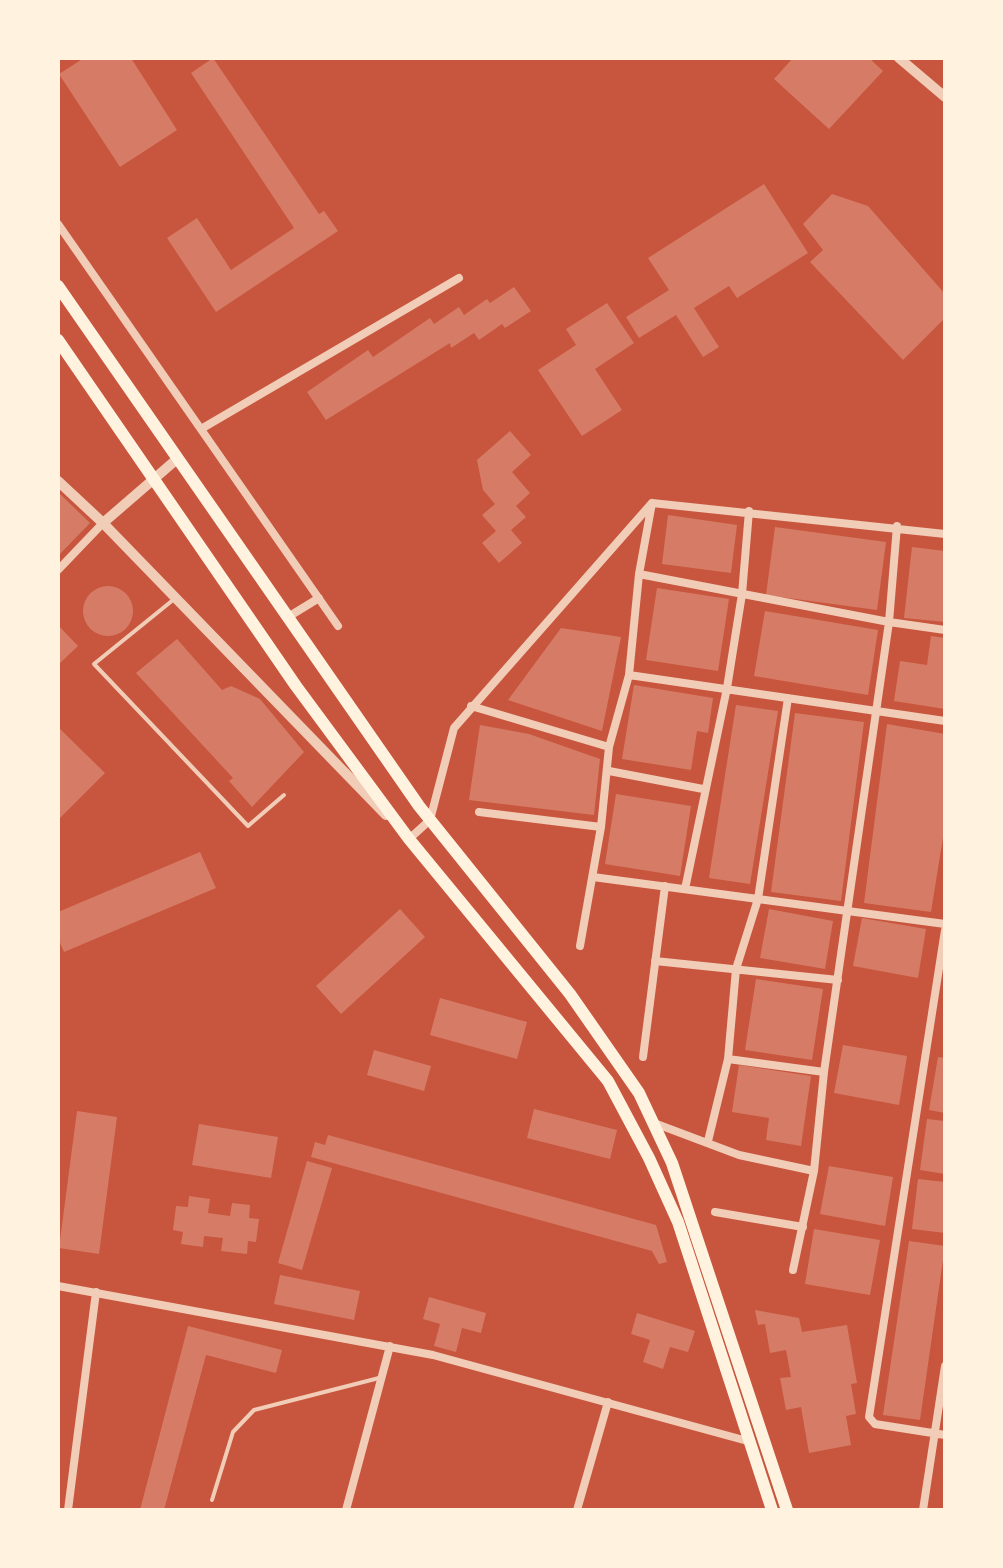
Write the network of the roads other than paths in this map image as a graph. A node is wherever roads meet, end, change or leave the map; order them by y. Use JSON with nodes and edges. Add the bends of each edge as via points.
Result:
{"nodes":[{"id":1,"x":899,"y":58,"type":"edge"},
{"id":2,"x":945,"y":97,"type":"edge"},
{"id":3,"x":58,"y":224,"type":"edge"},
{"id":4,"x":459,"y":278,"type":"dead end"},
{"id":5,"x":58,"y":286,"type":"edge"},
{"id":6,"x":58,"y":340,"type":"edge"},
{"id":7,"x":201,"y":429,"type":"junction"},
{"id":8,"x":177,"y":459,"type":"junction"},
{"id":9,"x":153,"y":480,"type":"junction"},
{"id":10,"x":58,"y":481,"type":"edge"},
{"id":11,"x":652,"y":503,"type":"junction"},
{"id":12,"x":749,"y":511,"type":"junction"},
{"id":13,"x":103,"y":523,"type":"junction"},
{"id":14,"x":897,"y":526,"type":"junction"},
{"id":15,"x":945,"y":534,"type":"edge"},
{"id":16,"x":58,"y":570,"type":"edge"},
{"id":17,"x":639,"y":574,"type":"junction"},
{"id":18,"x":742,"y":594,"type":"junction"},
{"id":19,"x":176,"y":597,"type":"junction"},
{"id":20,"x":319,"y":598,"type":"junction"},
{"id":21,"x":288,"y":617,"type":"junction"},
{"id":22,"x":889,"y":622,"type":"junction"},
{"id":23,"x":338,"y":626,"type":"dead end"},
{"id":24,"x":945,"y":630,"type":"edge"},
{"id":25,"x":629,"y":675,"type":"junction"},
{"id":26,"x":727,"y":688,"type":"junction"},
{"id":27,"x":788,"y":698,"type":"junction"},
{"id":28,"x":471,"y":706,"type":"junction"},
{"id":29,"x":876,"y":709,"type":"junction"},
{"id":30,"x":945,"y":721,"type":"edge"},
{"id":31,"x":609,"y":747,"type":"junction"},
{"id":32,"x":609,"y":771,"type":"junction"},
{"id":33,"x":703,"y":789,"type":"junction"},
{"id":34,"x":284,"y":795,"type":"dead end"},
{"id":35,"x":479,"y":812,"type":"dead end"},
{"id":36,"x":430,"y":820,"type":"junction"},
{"id":37,"x":601,"y":827,"type":"junction"},
{"id":38,"x":409,"y":839,"type":"junction"},
{"id":39,"x":593,"y":877,"type":"junction"},
{"id":40,"x":665,"y":886,"type":"junction"},
{"id":41,"x":685,"y":889,"type":"junction"},
{"id":42,"x":758,"y":899,"type":"junction"},
{"id":43,"x":848,"y":912,"type":"junction"},
{"id":44,"x":945,"y":927,"type":"edge"},
{"id":45,"x":580,"y":946,"type":"dead end"},
{"id":46,"x":655,"y":961,"type":"junction"},
{"id":47,"x":736,"y":969,"type":"junction"},
{"id":48,"x":838,"y":980,"type":"junction"},
{"id":49,"x":643,"y":1057,"type":"dead end"},
{"id":50,"x":728,"y":1059,"type":"junction"},
{"id":51,"x":824,"y":1072,"type":"junction"},
{"id":52,"x":653,"y":1122,"type":"junction"},
{"id":53,"x":708,"y":1141,"type":"junction"},
{"id":54,"x":814,"y":1171,"type":"junction"},
{"id":55,"x":715,"y":1212,"type":"dead end"},
{"id":56,"x":803,"y":1227,"type":"junction"},
{"id":57,"x":793,"y":1270,"type":"dead end"},
{"id":58,"x":58,"y":1286,"type":"edge"},
{"id":59,"x":96,"y":1292,"type":"junction"},
{"id":60,"x":390,"y":1346,"type":"junction"},
{"id":61,"x":945,"y":1366,"type":"edge"},
{"id":62,"x":382,"y":1377,"type":"junction"},
{"id":63,"x":608,"y":1402,"type":"junction"},
{"id":64,"x":935,"y":1434,"type":"junction"},
{"id":65,"x":945,"y":1435,"type":"edge"},
{"id":66,"x":749,"y":1441,"type":"junction"},
{"id":67,"x":766,"y":1446,"type":"junction"},
{"id":68,"x":212,"y":1500,"type":"dead end"},
{"id":69,"x":68,"y":1510,"type":"edge"},
{"id":70,"x":346,"y":1510,"type":"edge"},
{"id":71,"x":577,"y":1510,"type":"edge"},
{"id":72,"x":772,"y":1510,"type":"edge"},
{"id":73,"x":787,"y":1510,"type":"edge"},
{"id":74,"x":923,"y":1510,"type":"edge"}],
"edges":[{"from":1,"to":2,"type":"street"},
{"from":3,"to":7,"type":"street"},
{"from":4,"to":7,"type":"street"},
{"from":5,"to":8,"type":"main road"},
{"from":6,"to":9,"type":"main road"},
{"from":7,"to":20,"type":"street"},
{"from":8,"to":9,"type":"street"},
{"from":8,"to":21,"type":"main road"},
{"from":9,"to":13,"type":"street"},
{"from":9,"to":38,"type":"main road"},
{"from":10,"to":13,"type":"street"},
{"from":11,"to":12,"type":"street"},
{"from":11,"to":17,"type":"street"},
{"from":11,"to":28,"type":"street"},
{"from":12,"to":14,"type":"street"},
{"from":12,"to":18,"type":"street"},
{"from":13,"to":16,"type":"street"},
{"from":13,"to":19,"type":"street"},
{"from":14,"to":15,"type":"street"},
{"from":14,"to":22,"type":"street"},
{"from":17,"to":18,"type":"street"},
{"from":17,"to":25,"type":"street"},
{"from":18,"to":22,"type":"street"},
{"from":18,"to":26,"type":"street"},
{"from":19,"to":34,"type":"lane","via":[[94,664],[248,826]]},
{"from":19,"to":38,"type":"street"},
{"from":20,"to":21,"type":"street"},
{"from":20,"to":23,"type":"street"},
{"from":21,"to":36,"type":"main road"},
{"from":22,"to":24,"type":"street"},
{"from":22,"to":29,"type":"street"},
{"from":25,"to":26,"type":"street"},
{"from":25,"to":31,"type":"street"},
{"from":26,"to":27,"type":"street"},
{"from":26,"to":33,"type":"street"},
{"from":27,"to":29,"type":"street"},
{"from":27,"to":42,"type":"street"},
{"from":28,"to":31,"type":"street"},
{"from":28,"to":36,"type":"street","via":[[454,728]]},
{"from":29,"to":30,"type":"street"},
{"from":29,"to":43,"type":"street"},
{"from":31,"to":32,"type":"street"},
{"from":32,"to":33,"type":"street"},
{"from":32,"to":37,"type":"street"},
{"from":33,"to":41,"type":"street"},
{"from":35,"to":37,"type":"street"},
{"from":36,"to":38,"type":"street"},
{"from":36,"to":52,"type":"main road","via":[[570,994],[639,1093]]},
{"from":37,"to":39,"type":"street"},
{"from":38,"to":66,"type":"main road","via":[[608,1081],[678,1222]]},
{"from":39,"to":40,"type":"street"},
{"from":39,"to":45,"type":"street"},
{"from":40,"to":41,"type":"street"},
{"from":40,"to":46,"type":"street"},
{"from":41,"to":42,"type":"street"},
{"from":42,"to":43,"type":"street"},
{"from":42,"to":47,"type":"street"},
{"from":43,"to":44,"type":"street"},
{"from":43,"to":48,"type":"street"},
{"from":44,"to":64,"type":"street","via":[[869,1417],[875,1424]]},
{"from":46,"to":47,"type":"street"},
{"from":46,"to":49,"type":"street"},
{"from":47,"to":48,"type":"street"},
{"from":47,"to":50,"type":"street"},
{"from":48,"to":51,"type":"street"},
{"from":50,"to":51,"type":"street"},
{"from":50,"to":53,"type":"street"},
{"from":51,"to":54,"type":"street"},
{"from":52,"to":53,"type":"street"},
{"from":52,"to":67,"type":"main road","via":[[672,1163]]},
{"from":53,"to":54,"type":"street","via":[[739,1155]]},
{"from":54,"to":56,"type":"street"},
{"from":55,"to":56,"type":"street"},
{"from":56,"to":57,"type":"street"},
{"from":58,"to":59,"type":"street"},
{"from":59,"to":60,"type":"street"},
{"from":59,"to":69,"type":"street"},
{"from":60,"to":62,"type":"street"},
{"from":60,"to":63,"type":"street"},
{"from":61,"to":64,"type":"street"},
{"from":62,"to":68,"type":"lane","via":[[254,1410],[233,1432]]},
{"from":62,"to":70,"type":"street"},
{"from":63,"to":66,"type":"street"},
{"from":63,"to":71,"type":"street"},
{"from":64,"to":65,"type":"street"},
{"from":64,"to":74,"type":"street"},
{"from":66,"to":67,"type":"street"},
{"from":66,"to":72,"type":"main road"},
{"from":67,"to":73,"type":"main road"}]}
